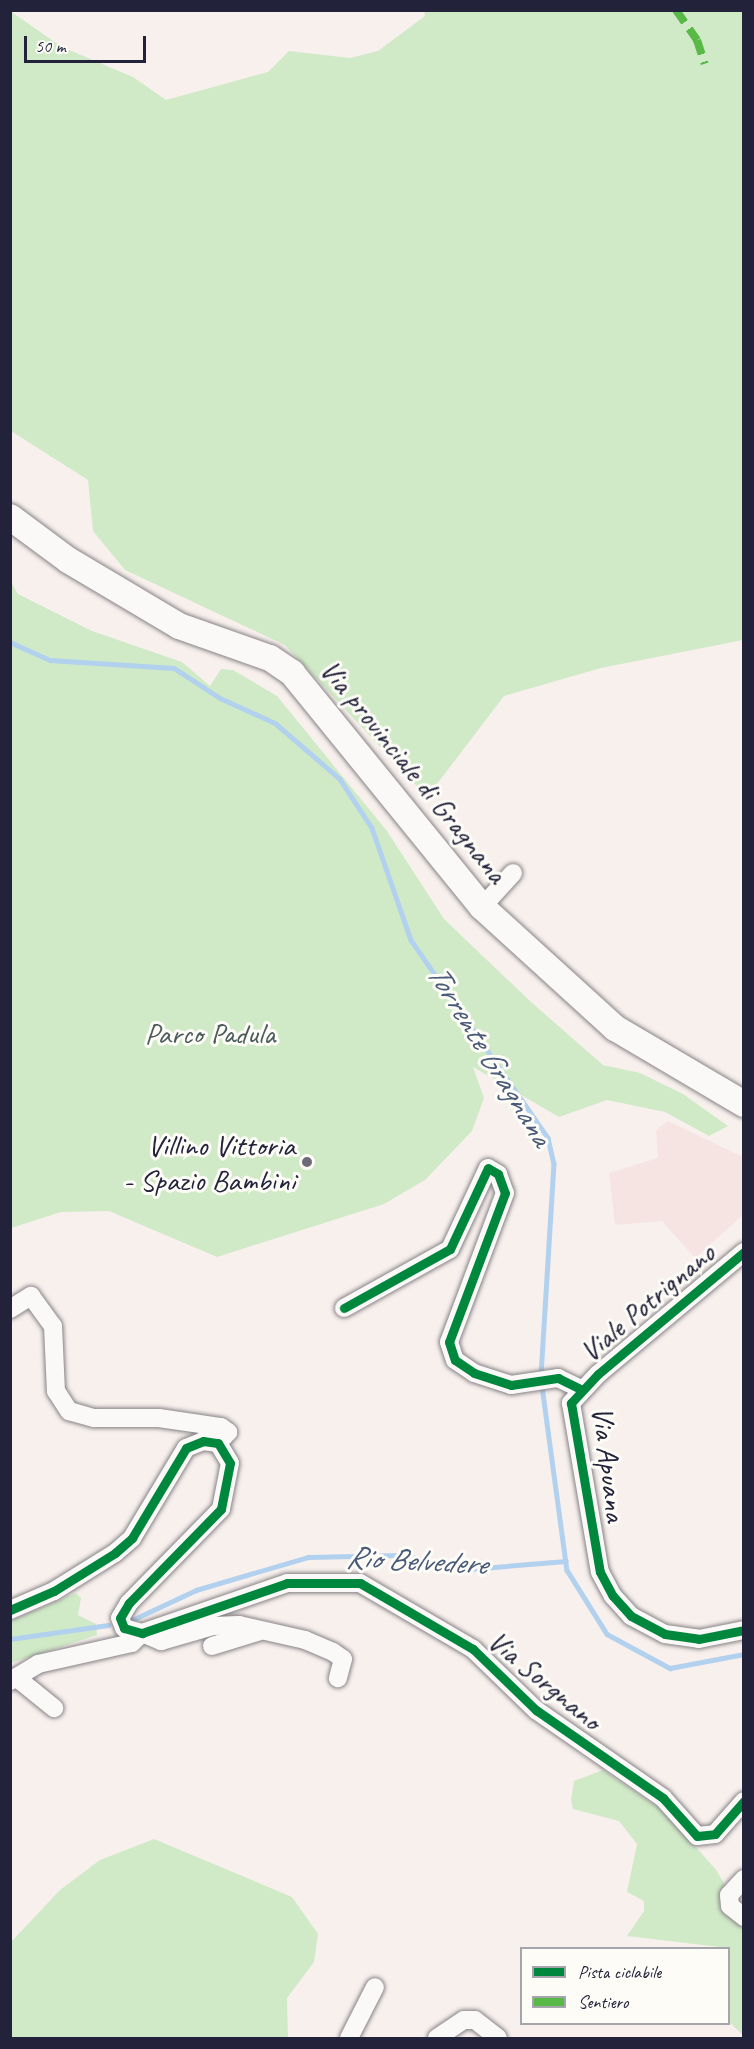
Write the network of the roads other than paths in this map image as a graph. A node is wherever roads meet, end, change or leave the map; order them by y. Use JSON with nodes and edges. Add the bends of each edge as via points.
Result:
{"nodes":[{"id":1,"x":10,"y":517,"type":"edge"},
{"id":2,"x":513,"y":873,"type":"dead end"},
{"id":3,"x":482,"y":907,"type":"junction"},
{"id":4,"x":744,"y":1104,"type":"edge"},
{"id":5,"x":744,"y":1252,"type":"edge"},
{"id":6,"x":344,"y":1308,"type":"dead end"},
{"id":7,"x":10,"y":1309,"type":"edge"},
{"id":8,"x":581,"y":1389,"type":"junction"},
{"id":9,"x":218,"y":1443,"type":"junction"},
{"id":10,"x":10,"y":1610,"type":"edge"},
{"id":11,"x":262,"y":1630,"type":"junction"},
{"id":12,"x":744,"y":1630,"type":"edge"},
{"id":13,"x":136,"y":1633,"type":"junction"},
{"id":14,"x":212,"y":1646,"type":"dead end"},
{"id":15,"x":338,"y":1678,"type":"dead end"},
{"id":16,"x":14,"y":1679,"type":"edge"},
{"id":17,"x":54,"y":1708,"type":"dead end"},
{"id":18,"x":744,"y":1801,"type":"edge"},
{"id":19,"x":744,"y":1879,"type":"edge"},
{"id":20,"x":744,"y":1917,"type":"edge"},
{"id":21,"x":375,"y":1987,"type":"dead end"},
{"id":22,"x":349,"y":2038,"type":"edge"},
{"id":23,"x":437,"y":2038,"type":"edge"},
{"id":24,"x":498,"y":2038,"type":"edge"}],
"edges":[{"from":1,"to":3,"type":"main road","name":"Via provinciale di Gragnana","via":[[68,560],[179,626],[270,658],[292,673]]},
{"from":2,"to":3,"type":"street"},
{"from":3,"to":4,"type":"main road","name":"Via provinciale di Gragnana","via":[[615,1028]]},
{"from":5,"to":8,"type":"street","name":"Viale Potrignano"},
{"from":6,"to":8,"type":"street","name":"Via Apuana","via":[[450,1249],[488,1168],[498,1174],[505,1193],[449,1342],[455,1359],[474,1373],[518,1385],[558,1378]]},
{"from":7,"to":9,"type":"street","via":[[31,1296],[53,1326],[56,1391],[69,1411],[94,1418],[159,1418],[220,1427],[228,1432]]},
{"from":8,"to":12,"type":"street","name":"Via Apuana","via":[[571,1403],[600,1572],[613,1596],[631,1616],[665,1634],[699,1639]]},
{"from":9,"to":10,"type":"street","via":[[203,1441],[186,1448],[132,1538],[116,1553],[54,1591]]},
{"from":9,"to":13,"type":"street","via":[[230,1463],[221,1509],[129,1604],[120,1618]]},
{"from":11,"to":13,"type":"street","via":[[213,1626],[161,1641]]},
{"from":11,"to":14,"type":"street"},
{"from":11,"to":15,"type":"street","via":[[333,1652],[343,1659]]},
{"from":13,"to":16,"type":"street","via":[[132,1643],[38,1664]]},
{"from":13,"to":18,"type":"street","name":"Via Sorgnano","via":[[287,1583],[360,1583],[473,1649],[536,1710],[663,1798],[698,1836],[715,1834]]},
{"from":16,"to":17,"type":"street"},
{"from":19,"to":20,"type":"street","via":[[729,1895],[730,1906]]},
{"from":21,"to":22,"type":"street"},
{"from":23,"to":24,"type":"street","via":[[464,2020],[475,2020]]}]}
